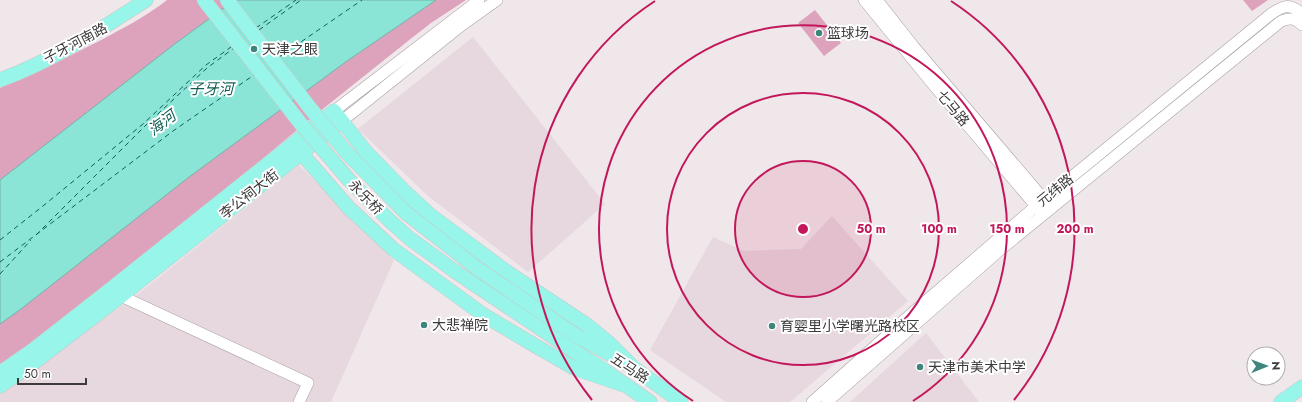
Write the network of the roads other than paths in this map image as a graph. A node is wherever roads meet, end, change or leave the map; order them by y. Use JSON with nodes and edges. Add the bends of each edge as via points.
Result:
{"nodes":[{"id":1,"x":131,"y":0,"type":"edge"},
{"id":2,"x":146,"y":0,"type":"edge"},
{"id":3,"x":204,"y":0,"type":"edge"},
{"id":4,"x":227,"y":0,"type":"edge"},
{"id":5,"x":479,"y":0,"type":"edge"},
{"id":6,"x":497,"y":0,"type":"edge"},
{"id":7,"x":864,"y":0,"type":"edge"},
{"id":8,"x":877,"y":0,"type":"edge"},
{"id":9,"x":1297,"y":16,"type":"edge"},
{"id":10,"x":1302,"y":25,"type":"edge"},
{"id":11,"x":0,"y":70,"type":"edge"},
{"id":12,"x":0,"y":80,"type":"edge"},
{"id":13,"x":338,"y":116,"type":"junction"},
{"id":14,"x":297,"y":148,"type":"junction"},
{"id":15,"x":1044,"y":207,"type":"junction"},
{"id":16,"x":121,"y":296,"type":"junction"},
{"id":17,"x":577,"y":336,"type":"joint"},
{"id":18,"x":571,"y":349,"type":"joint"},
{"id":19,"x":634,"y":368,"type":"junction"},
{"id":20,"x":0,"y":373,"type":"edge"},
{"id":21,"x":624,"y":385,"type":"junction"},
{"id":22,"x":0,"y":386,"type":"edge"},
{"id":23,"x":1302,"y":387,"type":"edge"},
{"id":24,"x":299,"y":402,"type":"edge"},
{"id":25,"x":650,"y":402,"type":"edge"},
{"id":26,"x":681,"y":402,"type":"edge"},
{"id":27,"x":812,"y":402,"type":"edge"},
{"id":28,"x":827,"y":402,"type":"edge"},
{"id":29,"x":1281,"y":402,"type":"edge"}],
"edges":[{"from":1,"to":11,"type":"main road","name":"子牙河南路","via":[[52,47]]},
{"from":2,"to":12,"type":"main road","name":"子牙河南路","via":[[107,26],[58,53]]},
{"from":3,"to":18,"type":"main road","name":"永乐桥","bridge":true,"via":[[301,124],[349,180],[390,221],[453,270]]},
{"from":4,"to":17,"type":"main road","name":"永乐桥","bridge":true,"via":[[346,152],[406,213],[478,269]]},
{"from":5,"to":13,"type":"street","name":"李公祠大街"},
{"from":6,"to":13,"type":"street","name":"李公祠大街"},
{"from":7,"to":15,"type":"street","name":"七马路","via":[[930,82]]},
{"from":8,"to":15,"type":"street","name":"七马路"},
{"from":9,"to":10,"type":"street"},
{"from":9,"to":15,"type":"street","name":"元纬路","via":[[1280,22]]},
{"from":9,"to":15,"type":"street","name":"元纬路","via":[[1297,9],[1289,6],[1271,14]]},
{"from":13,"to":14,"type":"main road","name":"李公祠大街"},
{"from":13,"to":19,"type":"main road","via":[[366,152],[430,214],[507,272],[587,325]]},
{"from":14,"to":16,"type":"main road","name":"李公祠大街"},
{"from":14,"to":20,"type":"main road","name":"李公祠大街"},
{"from":14,"to":21,"type":"main road","via":[[348,208],[393,250],[482,314],[534,346],[574,368]]},
{"from":15,"to":27,"type":"street","name":"元纬路","via":[[913,312]]},
{"from":15,"to":28,"type":"street","name":"元纬路","via":[[994,255]]},
{"from":16,"to":22,"type":"main road","name":"李公祠大街"},
{"from":16,"to":24,"type":"street","via":[[308,383]]},
{"from":17,"to":19,"type":"main road","name":"五马路"},
{"from":18,"to":21,"type":"main road","name":"五马路"},
{"from":19,"to":26,"type":"main road","name":"五马路"},
{"from":21,"to":25,"type":"main road","name":"五马路"},
{"from":23,"to":29,"type":"main road"}]}
